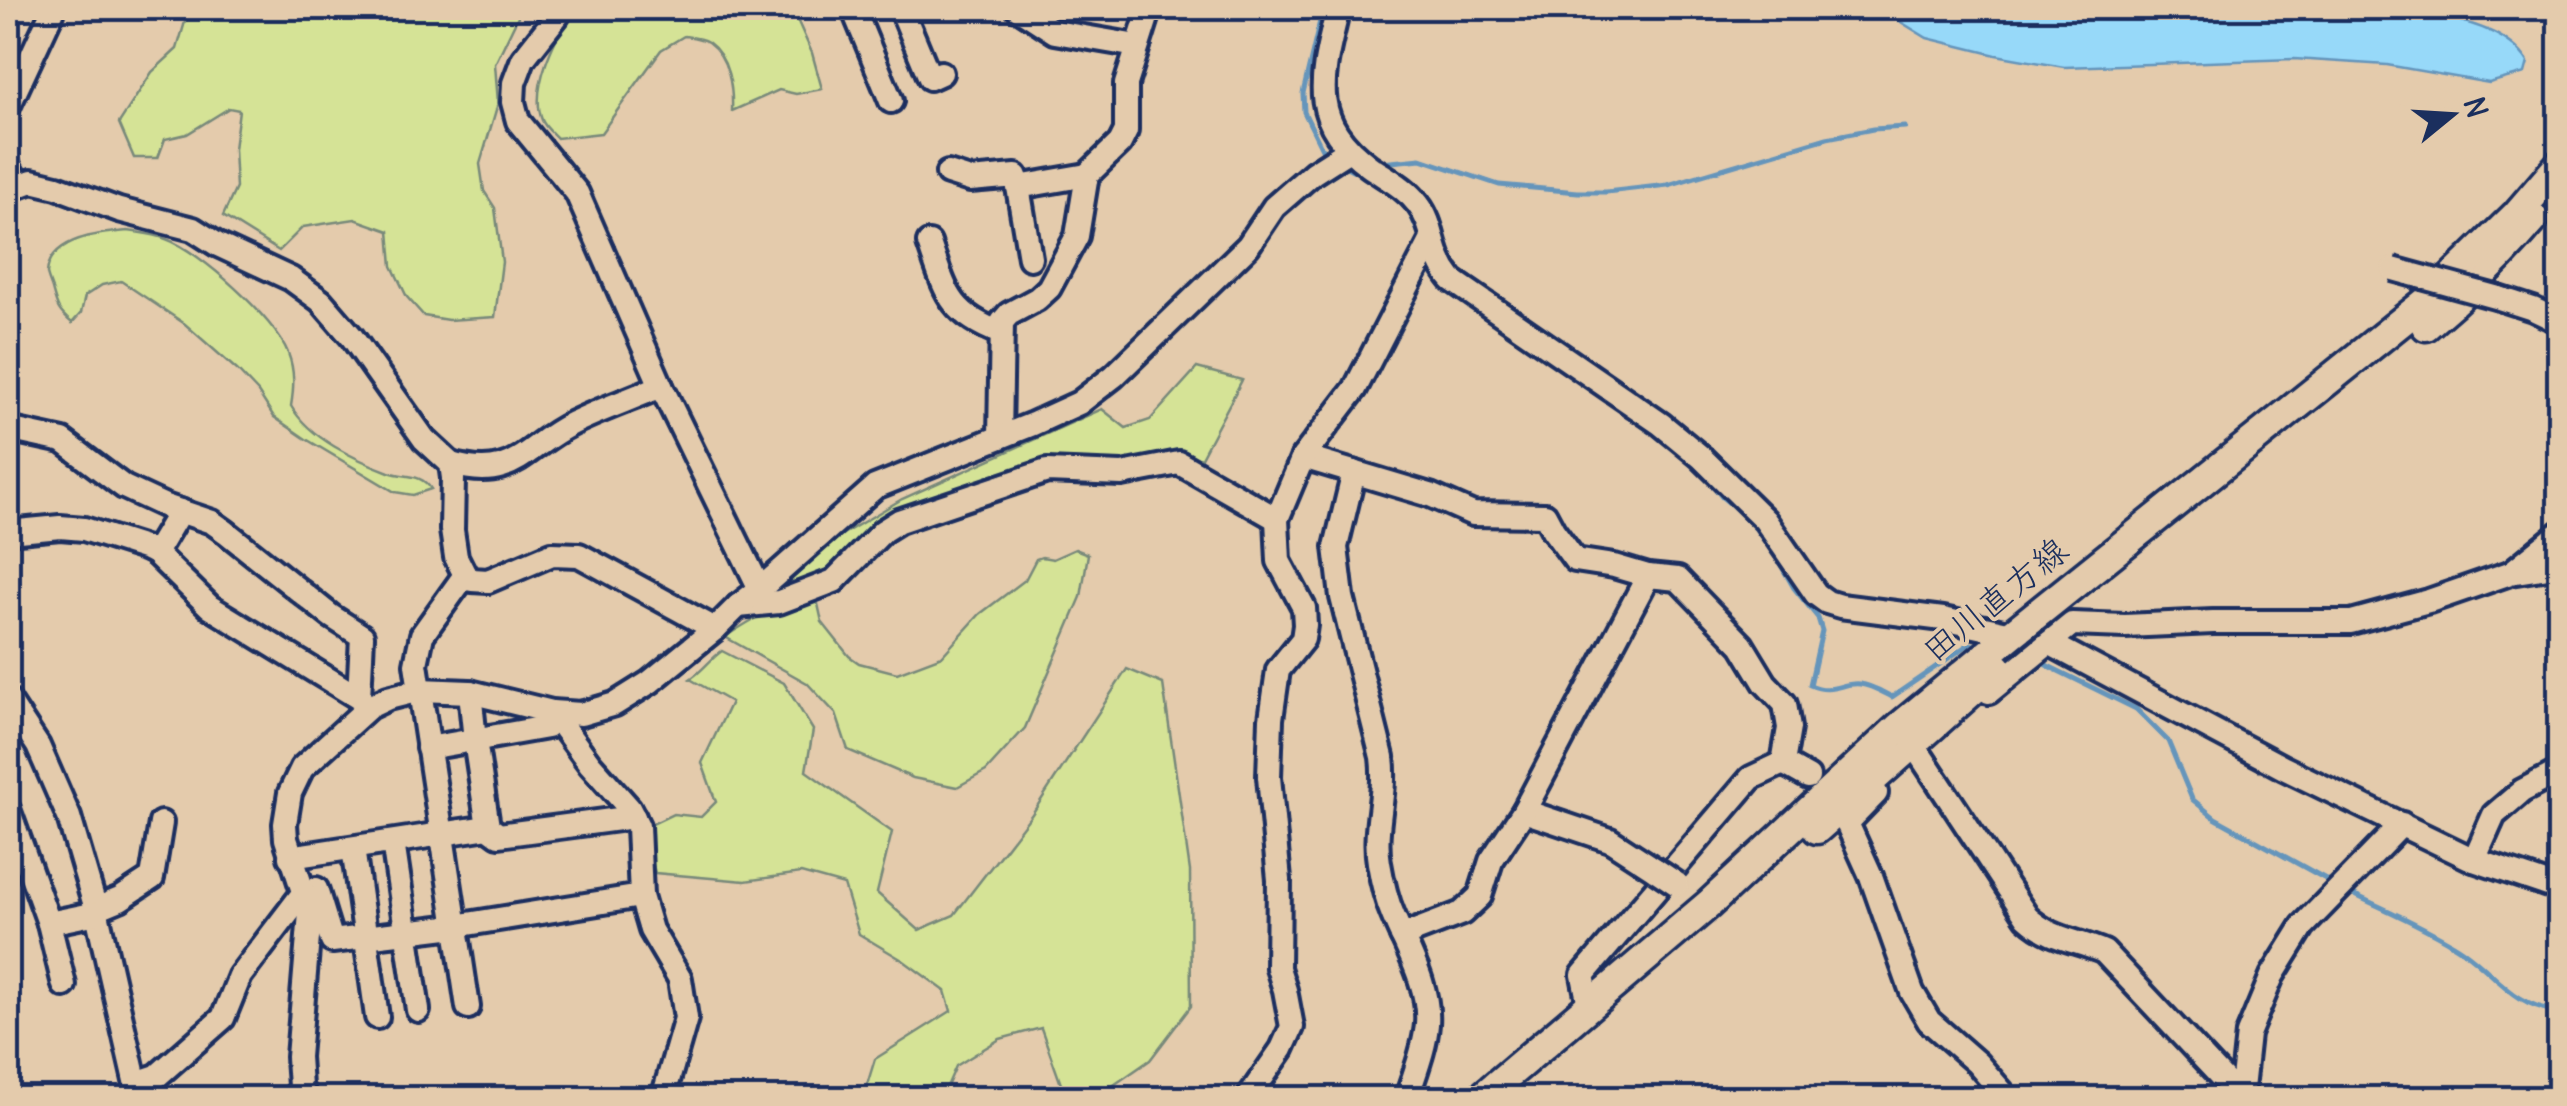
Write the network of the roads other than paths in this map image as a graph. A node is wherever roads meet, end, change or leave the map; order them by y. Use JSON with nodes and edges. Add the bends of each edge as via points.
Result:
{"nodes":[{"id":1,"x":54,"y":8,"type":"edge"},
{"id":2,"x":560,"y":8,"type":"edge"},
{"id":3,"x":862,"y":8,"type":"edge"},
{"id":4,"x":901,"y":8,"type":"edge"},
{"id":5,"x":1018,"y":8,"type":"edge"},
{"id":6,"x":1150,"y":8,"type":"edge"},
{"id":7,"x":1338,"y":8,"type":"edge"},
{"id":8,"x":1137,"y":46,"type":"junction"},
{"id":9,"x":941,"y":73,"type":"dead end"},
{"id":10,"x":891,"y":101,"type":"dead end"},
{"id":11,"x":8,"y":106,"type":"edge"},
{"id":12,"x":1338,"y":156,"type":"junction"},
{"id":13,"x":2560,"y":164,"type":"edge"},
{"id":14,"x":948,"y":173,"type":"dead end"},
{"id":15,"x":1087,"y":176,"type":"junction"},
{"id":16,"x":11,"y":181,"type":"edge"},
{"id":17,"x":1018,"y":187,"type":"junction"},
{"id":18,"x":2560,"y":189,"type":"edge"},
{"id":19,"x":1432,"y":241,"type":"junction"},
{"id":20,"x":929,"y":243,"type":"dead end"},
{"id":21,"x":1030,"y":258,"type":"dead end"},
{"id":22,"x":2393,"y":269,"type":"dead end"},
{"id":23,"x":2560,"y":322,"type":"edge"},
{"id":24,"x":1001,"y":332,"type":"junction"},
{"id":25,"x":661,"y":386,"type":"junction"},
{"id":26,"x":8,"y":429,"type":"edge"},
{"id":27,"x":1000,"y":438,"type":"junction"},
{"id":28,"x":1303,"y":458,"type":"junction"},
{"id":29,"x":451,"y":464,"type":"junction"},
{"id":30,"x":1354,"y":472,"type":"junction"},
{"id":31,"x":180,"y":511,"type":"junction"},
{"id":32,"x":1277,"y":519,"type":"junction"},
{"id":33,"x":8,"y":532,"type":"edge"},
{"id":34,"x":2560,"y":533,"type":"edge"},
{"id":35,"x":155,"y":553,"type":"junction"},
{"id":36,"x":2560,"y":565,"type":"edge"},
{"id":37,"x":2510,"y":573,"type":"junction"},
{"id":38,"x":466,"y":576,"type":"junction"},
{"id":39,"x":1648,"y":576,"type":"junction"},
{"id":40,"x":760,"y":589,"type":"junction"},
{"id":41,"x":738,"y":606,"type":"junction"},
{"id":42,"x":715,"y":629,"type":"junction"},
{"id":43,"x":2012,"y":634,"type":"junction"},
{"id":44,"x":2049,"y":642,"type":"junction"},
{"id":45,"x":420,"y":690,"type":"junction"},
{"id":46,"x":470,"y":692,"type":"junction"},
{"id":47,"x":8,"y":700,"type":"edge"},
{"id":48,"x":364,"y":702,"type":"junction"},
{"id":49,"x":550,"y":720,"type":"junction"},
{"id":50,"x":475,"y":740,"type":"junction"},
{"id":51,"x":428,"y":748,"type":"junction"},
{"id":52,"x":1917,"y":750,"type":"junction"},
{"id":53,"x":1783,"y":764,"type":"junction"},
{"id":54,"x":2560,"y":771,"type":"edge"},
{"id":55,"x":1808,"y":777,"type":"dead end"},
{"id":56,"x":8,"y":809,"type":"edge"},
{"id":57,"x":1524,"y":811,"type":"junction"},
{"id":58,"x":634,"y":817,"type":"junction"},
{"id":59,"x":161,"y":822,"type":"dead end"},
{"id":60,"x":2402,"y":824,"type":"junction"},
{"id":61,"x":488,"y":827,"type":"junction"},
{"id":62,"x":440,"y":834,"type":"junction"},
{"id":63,"x":394,"y":842,"type":"junction"},
{"id":64,"x":354,"y":848,"type":"junction"},
{"id":65,"x":298,"y":856,"type":"junction"},
{"id":66,"x":2474,"y":860,"type":"junction"},
{"id":67,"x":17,"y":866,"type":"edge"},
{"id":68,"x":2560,"y":889,"type":"edge"},
{"id":69,"x":304,"y":892,"type":"junction"},
{"id":70,"x":641,"y":896,"type":"junction"},
{"id":71,"x":1709,"y":904,"type":"junction"},
{"id":72,"x":96,"y":911,"type":"junction"},
{"id":73,"x":49,"y":923,"type":"junction"},
{"id":74,"x":456,"y":926,"type":"junction"},
{"id":75,"x":407,"y":932,"type":"junction"},
{"id":76,"x":1402,"y":936,"type":"junction"},
{"id":77,"x":365,"y":938,"type":"junction"},
{"id":78,"x":64,"y":985,"type":"dead end"},
{"id":79,"x":1589,"y":1006,"type":"junction"},
{"id":80,"x":468,"y":1007,"type":"dead end"},
{"id":81,"x":418,"y":1010,"type":"dead end"},
{"id":82,"x":377,"y":1018,"type":"dead end"},
{"id":83,"x":137,"y":1091,"type":"edge"},
{"id":84,"x":305,"y":1098,"type":"edge"},
{"id":85,"x":663,"y":1098,"type":"edge"},
{"id":86,"x":1248,"y":1098,"type":"edge"},
{"id":87,"x":1407,"y":1098,"type":"edge"},
{"id":88,"x":1481,"y":1098,"type":"edge"},
{"id":89,"x":1506,"y":1098,"type":"edge"},
{"id":90,"x":2004,"y":1098,"type":"edge"},
{"id":91,"x":2241,"y":1098,"type":"edge"}],
"edges":[{"from":1,"to":11,"type":"street"},
{"from":2,"to":25,"type":"street","via":[[514,83],[518,121],[576,193]]},
{"from":3,"to":10,"type":"street","via":[[854,11]]},
{"from":4,"to":9,"type":"street","via":[[930,78]]},
{"from":5,"to":8,"type":"street","via":[[1055,32]]},
{"from":6,"to":8,"type":"street"},
{"from":7,"to":12,"type":"street","via":[[1322,93]]},
{"from":8,"to":15,"type":"street","via":[[1126,84],[1126,131]]},
{"from":12,"to":19,"type":"street","via":[[1400,186],[1416,201]]},
{"from":12,"to":27,"type":"street","via":[[1274,207],[1248,246],[1114,376],[1079,402]]},
{"from":13,"to":43,"type":"main road","name":"田川直方線","via":[[2432,297]]},
{"from":14,"to":17,"type":"street","via":[[970,180],[1016,176]]},
{"from":15,"to":17,"type":"street"},
{"from":15,"to":24,"type":"street","via":[[1077,236],[1049,288],[1009,314]]},
{"from":16,"to":29,"type":"street","via":[[57,187],[192,230],[292,278],[352,338],[424,439]]},
{"from":17,"to":21,"type":"street"},
{"from":18,"to":89,"type":"main road","name":"田川直方線","via":[[2455,302],[2029,641]]},
{"from":19,"to":28,"type":"street","via":[[1355,389]]},
{"from":19,"to":43,"type":"street","via":[[1452,280],[1701,457],[1765,520],[1827,602]]},
{"from":20,"to":24,"type":"street","via":[[947,295],[980,325]]},
{"from":22,"to":23,"type":"street","bridge":true},
{"from":24,"to":27,"type":"street"},
{"from":25,"to":29,"type":"street","via":[[573,423],[510,464],[474,470]]},
{"from":25,"to":40,"type":"street"},
{"from":26,"to":31,"type":"street","via":[[63,441],[124,487]]},
{"from":27,"to":40,"type":"street","via":[[876,487]]},
{"from":28,"to":30,"type":"street"},
{"from":28,"to":32,"type":"street"},
{"from":29,"to":38,"type":"street","via":[[452,530]]},
{"from":30,"to":39,"type":"street","via":[[1473,514],[1544,515],[1575,560]]},
{"from":30,"to":76,"type":"street","via":[[1336,547],[1385,778],[1379,862]]},
{"from":31,"to":35,"type":"street"},
{"from":31,"to":48,"type":"street","via":[[212,522],[362,636]]},
{"from":32,"to":41,"type":"street","via":[[1179,463],[1122,474],[1047,471],[899,520],[834,582],[779,602]]},
{"from":32,"to":86,"type":"street","via":[[1279,561],[1304,608],[1305,625],[1303,639],[1278,670],[1269,778],[1279,880],[1278,968],[1292,1027]]},
{"from":33,"to":35,"type":"street","via":[[84,529]]},
{"from":34,"to":37,"type":"street"},
{"from":35,"to":48,"type":"street","via":[[210,607]]},
{"from":36,"to":37,"type":"street"},
{"from":37,"to":44,"type":"street","via":[[2351,622],[2072,624]]},
{"from":38,"to":42,"type":"street","via":[[488,581],[552,554],[579,555]]},
{"from":38,"to":45,"type":"street","via":[[422,635]]},
{"from":39,"to":53,"type":"street","via":[[1678,580],[1742,645],[1786,704]]},
{"from":39,"to":57,"type":"street"},
{"from":40,"to":41,"type":"street"},
{"from":41,"to":42,"type":"street"},
{"from":42,"to":49,"type":"street","via":[[615,704]]},
{"from":43,"to":71,"type":"main road","name":"田川直方線","via":[[1899,727]]},
{"from":44,"to":52,"type":"street"},
{"from":44,"to":60,"type":"street"},
{"from":45,"to":46,"type":"street"},
{"from":45,"to":48,"type":"street"},
{"from":45,"to":51,"type":"street"},
{"from":46,"to":49,"type":"street"},
{"from":46,"to":50,"type":"street"},
{"from":47,"to":72,"type":"street","via":[[55,782]]},
{"from":48,"to":65,"type":"street","via":[[302,768],[290,793],[286,824]]},
{"from":49,"to":50,"type":"street"},
{"from":49,"to":58,"type":"street"},
{"from":50,"to":51,"type":"street"},
{"from":50,"to":61,"type":"street"},
{"from":51,"to":62,"type":"street"},
{"from":52,"to":90,"type":"street","via":[[1843,819],[1928,1021],[1977,1063]]},
{"from":52,"to":91,"type":"street","via":[[2028,916],[2042,931],[2104,952]]},
{"from":53,"to":55,"type":"street"},
{"from":53,"to":79,"type":"street","via":[[1751,778],[1583,976]]},
{"from":54,"to":66,"type":"street","via":[[2494,815]]},
{"from":56,"to":67,"type":"street"},
{"from":57,"to":71,"type":"street","bridge":true,"via":[[1610,840]]},
{"from":57,"to":76,"type":"street","via":[[1472,906]]},
{"from":58,"to":61,"type":"street","via":[[499,836]]},
{"from":58,"to":70,"type":"street"},
{"from":59,"to":72,"type":"street","via":[[152,878]]},
{"from":60,"to":66,"type":"street"},
{"from":60,"to":91,"type":"street","via":[[2304,926],[2272,976],[2248,1034]]},
{"from":61,"to":62,"type":"street"},
{"from":62,"to":63,"type":"street"},
{"from":62,"to":74,"type":"street"},
{"from":63,"to":64,"type":"street"},
{"from":63,"to":75,"type":"street"},
{"from":64,"to":65,"type":"street"},
{"from":64,"to":77,"type":"street"},
{"from":65,"to":69,"type":"street"},
{"from":65,"to":77,"type":"street","via":[[332,942]]},
{"from":66,"to":68,"type":"street"},
{"from":67,"to":73,"type":"street"},
{"from":69,"to":83,"type":"street","via":[[240,976],[222,1018]]},
{"from":69,"to":84,"type":"street","via":[[310,913],[298,1057]]},
{"from":70,"to":74,"type":"street"},
{"from":70,"to":85,"type":"street","via":[[651,930],[680,979],[686,1018]]},
{"from":71,"to":79,"type":"main road","name":"田川直方線"},
{"from":72,"to":73,"type":"street"},
{"from":72,"to":83,"type":"street"},
{"from":73,"to":78,"type":"street"},
{"from":74,"to":75,"type":"street"},
{"from":74,"to":80,"type":"street"},
{"from":75,"to":77,"type":"street"},
{"from":75,"to":81,"type":"street"},
{"from":76,"to":87,"type":"street","via":[[1427,1008]]},
{"from":77,"to":82,"type":"street"},
{"from":79,"to":88,"type":"main road","name":"田川直方線"}]}
